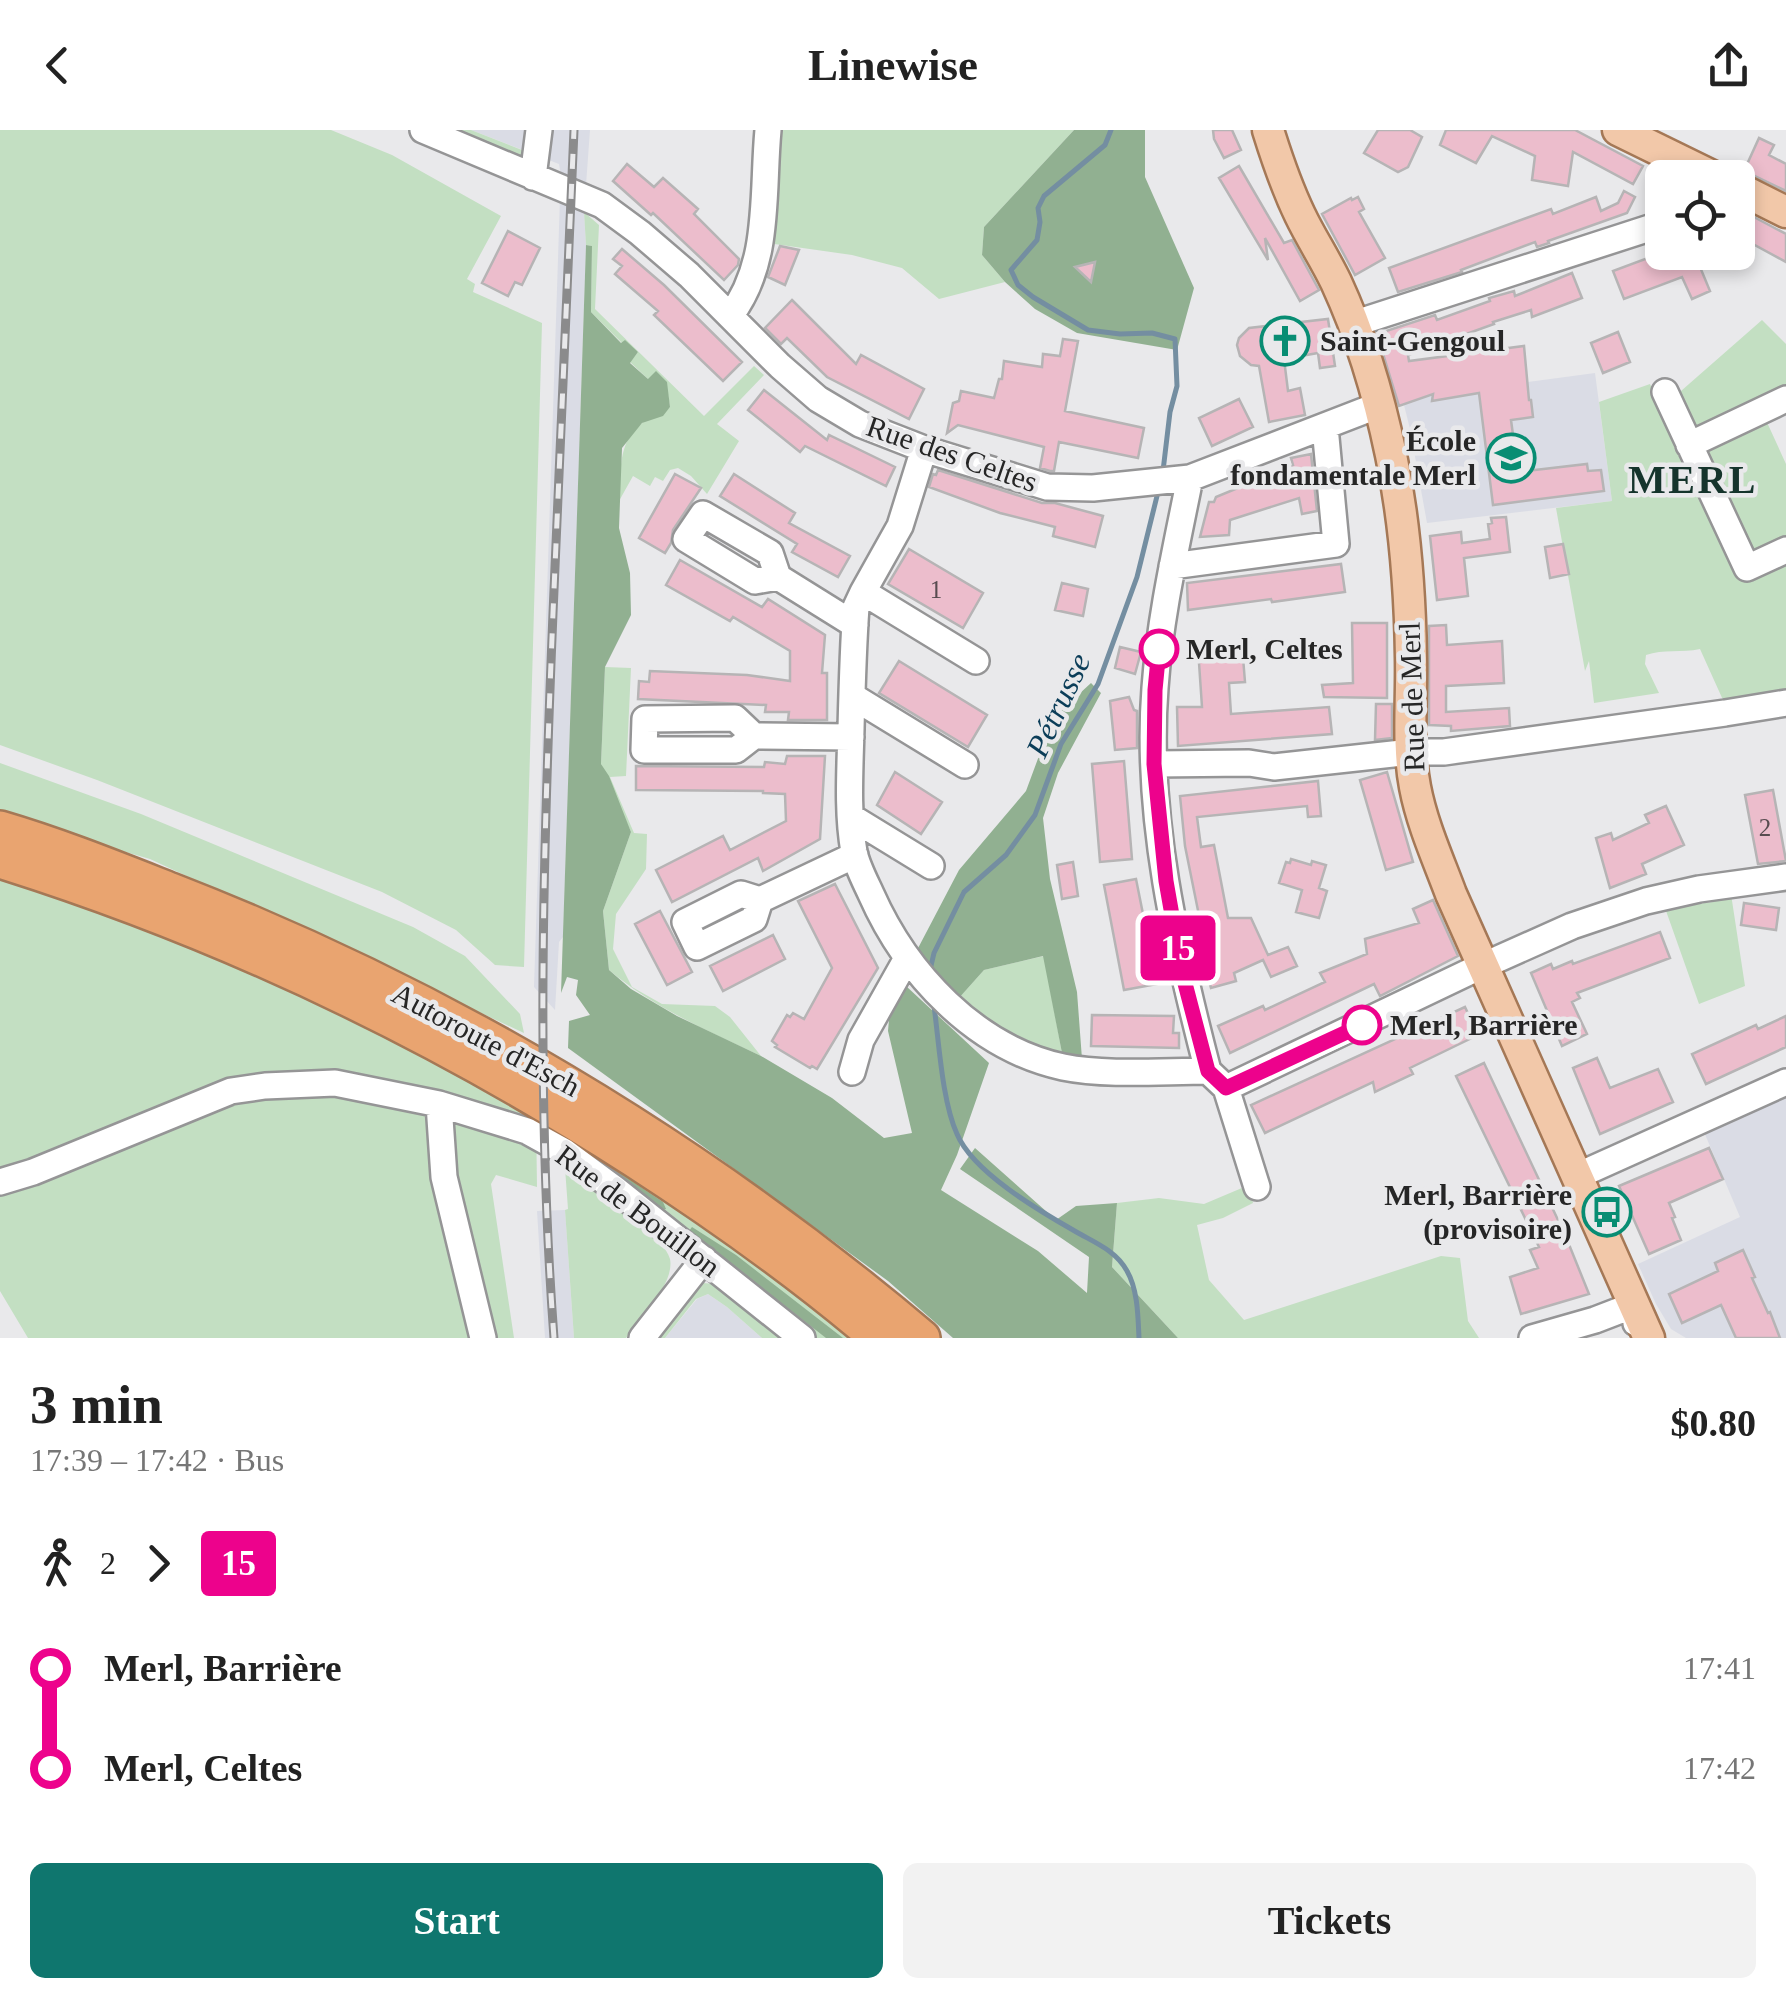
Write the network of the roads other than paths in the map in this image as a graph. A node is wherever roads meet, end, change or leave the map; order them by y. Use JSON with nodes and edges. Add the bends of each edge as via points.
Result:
{"nodes":[{"id":1,"x":539,"y":130,"type":"edge"},
{"id":2,"x":768,"y":130,"type":"edge"},
{"id":3,"x":1268,"y":130,"type":"edge"},
{"id":4,"x":1622,"y":131,"type":"edge"},
{"id":5,"x":430,"y":132,"type":"edge"},
{"id":6,"x":1680,"y":160,"type":"edge"},
{"id":7,"x":534,"y":177,"type":"junction"},
{"id":8,"x":1755,"y":196,"type":"edge"},
{"id":9,"x":1786,"y":212,"type":"edge"},
{"id":10,"x":1645,"y":230,"type":"edge"},
{"id":11,"x":730,"y":316,"type":"junction"},
{"id":12,"x":1353,"y":324,"type":"junction"},
{"id":13,"x":1665,"y":392,"type":"dead end"},
{"id":14,"x":1786,"y":399,"type":"edge"},
{"id":15,"x":1379,"y":404,"type":"junction"},
{"id":16,"x":1325,"y":427,"type":"junction"},
{"id":17,"x":1690,"y":445,"type":"junction"},
{"id":18,"x":924,"y":449,"type":"junction"},
{"id":19,"x":1167,"y":481,"type":"junction"},
{"id":20,"x":1786,"y":550,"type":"edge"},
{"id":21,"x":1172,"y":566,"type":"junction"},
{"id":22,"x":778,"y":577,"type":"dead end"},
{"id":23,"x":862,"y":592,"type":"junction"},
{"id":24,"x":855,"y":625,"type":"junction"},
{"id":25,"x":976,"y":661,"type":"dead end"},
{"id":26,"x":852,"y":696,"type":"junction"},
{"id":27,"x":1786,"y":702,"type":"edge"},
{"id":28,"x":754,"y":736,"type":"dead end"},
{"id":29,"x":851,"y":737,"type":"junction"},
{"id":30,"x":1411,"y":752,"type":"junction"},
{"id":31,"x":1154,"y":764,"type":"junction"},
{"id":32,"x":964,"y":766,"type":"dead end"},
{"id":33,"x":851,"y":817,"type":"junction"},
{"id":34,"x":0,"y":829,"type":"edge"},
{"id":35,"x":855,"y":855,"type":"junction"},
{"id":36,"x":0,"y":860,"type":"edge"},
{"id":37,"x":931,"y":866,"type":"dead end"},
{"id":38,"x":1786,"y":877,"type":"edge"},
{"id":39,"x":760,"y":900,"type":"dead end"},
{"id":40,"x":1483,"y":966,"type":"junction"},
{"id":41,"x":913,"y":968,"type":"junction"},
{"id":42,"x":852,"y":1072,"type":"dead end"},
{"id":43,"x":1217,"y":1079,"type":"junction"},
{"id":44,"x":1786,"y":1082,"type":"edge"},
{"id":45,"x":439,"y":1104,"type":"junction"},
{"id":46,"x":1577,"y":1176,"type":"junction"},
{"id":47,"x":0,"y":1182,"type":"edge"},
{"id":48,"x":1257,"y":1187,"type":"dead end"},
{"id":49,"x":704,"y":1259,"type":"junction"},
{"id":50,"x":1634,"y":1305,"type":"junction"},
{"id":51,"x":483,"y":1338,"type":"edge"},
{"id":52,"x":642,"y":1338,"type":"edge"},
{"id":53,"x":802,"y":1338,"type":"edge"},
{"id":54,"x":878,"y":1338,"type":"edge"},
{"id":55,"x":922,"y":1338,"type":"edge"},
{"id":56,"x":1532,"y":1338,"type":"edge"},
{"id":57,"x":1637,"y":1338,"type":"edge"},
{"id":58,"x":1649,"y":1338,"type":"edge"},
{"id":59,"x":1658,"y":1338,"type":"edge"}],
"edges":[{"from":1,"to":7,"type":"street"},
{"from":2,"to":11,"type":"street","via":[[761,242],[748,288]]},
{"from":3,"to":12,"type":"main road","name":"Rue de Merl"},
{"from":4,"to":6,"type":"main road"},
{"from":5,"to":7,"type":"street","name":"Rue des Celtes"},
{"from":7,"to":11,"type":"street","name":"Rue des Celtes","via":[[602,205]]},
{"from":8,"to":9,"type":"main road"},
{"from":10,"to":12,"type":"street"},
{"from":11,"to":18,"type":"street","name":"Rue des Celtes","via":[[818,399]]},
{"from":12,"to":15,"type":"main road","name":"Rue de Merl"},
{"from":13,"to":17,"type":"street"},
{"from":14,"to":17,"type":"street"},
{"from":15,"to":16,"type":"street","name":"Rue des Celtes"},
{"from":15,"to":30,"type":"main road","name":"Rue de Merl","via":[[1407,555]]},
{"from":16,"to":19,"type":"street","name":"Rue des Celtes"},
{"from":16,"to":21,"type":"street","via":[[1336,544]]},
{"from":17,"to":20,"type":"street","via":[[1747,568]]},
{"from":18,"to":19,"type":"street","name":"Rue des Celtes","via":[[1048,487]]},
{"from":18,"to":23,"type":"street","via":[[900,526]]},
{"from":19,"to":21,"type":"street"},
{"from":21,"to":31,"type":"street","via":[[1155,690]]},
{"from":22,"to":24,"type":"street"},
{"from":23,"to":24,"type":"street"},
{"from":23,"to":25,"type":"street"},
{"from":24,"to":26,"type":"street"},
{"from":26,"to":29,"type":"street"},
{"from":26,"to":32,"type":"street"},
{"from":27,"to":30,"type":"street"},
{"from":28,"to":29,"type":"street"},
{"from":29,"to":33,"type":"street"},
{"from":30,"to":31,"type":"street","via":[[1274,767]]},
{"from":30,"to":40,"type":"main road","name":"Rue de Merl","via":[[1426,827]]},
{"from":31,"to":43,"type":"street","via":[[1182,972]]},
{"from":33,"to":35,"type":"street"},
{"from":33,"to":37,"type":"street"},
{"from":34,"to":55,"type":"highway","name":"Autoroute d'Esch","via":[[236,916],[490,1040],[735,1192]]},
{"from":35,"to":39,"type":"street"},
{"from":35,"to":41,"type":"street","via":[[882,921]]},
{"from":36,"to":54,"type":"highway","name":"Autoroute d'Esch","via":[[219,941],[474,1063],[714,1212]]},
{"from":38,"to":40,"type":"street","via":[[1646,901]]},
{"from":40,"to":43,"type":"street"},
{"from":40,"to":46,"type":"main road","name":"Rue de Merl"},
{"from":41,"to":42,"type":"street","via":[[861,1040]]},
{"from":41,"to":43,"type":"street","via":[[980,1029],[1033,1057],[1089,1070]]},
{"from":43,"to":48,"type":"street"},
{"from":44,"to":46,"type":"street"},
{"from":45,"to":47,"type":"street","name":"Rue de Bouillon","via":[[335,1083],[231,1090]]},
{"from":45,"to":49,"type":"street","name":"Rue de Bouillon","via":[[526,1131],[565,1152]]},
{"from":45,"to":51,"type":"street","via":[[444,1177]]},
{"from":46,"to":50,"type":"main road","name":"Rue de Merl"},
{"from":49,"to":52,"type":"street"},
{"from":49,"to":53,"type":"street","name":"Rue de Bouillon"},
{"from":50,"to":56,"type":"street"},
{"from":50,"to":57,"type":"street","name":"Rue de Merl"},
{"from":50,"to":58,"type":"main road","name":"Rue de Merl"},
{"from":50,"to":59,"type":"main road","name":"Rue de Merl"}]}
